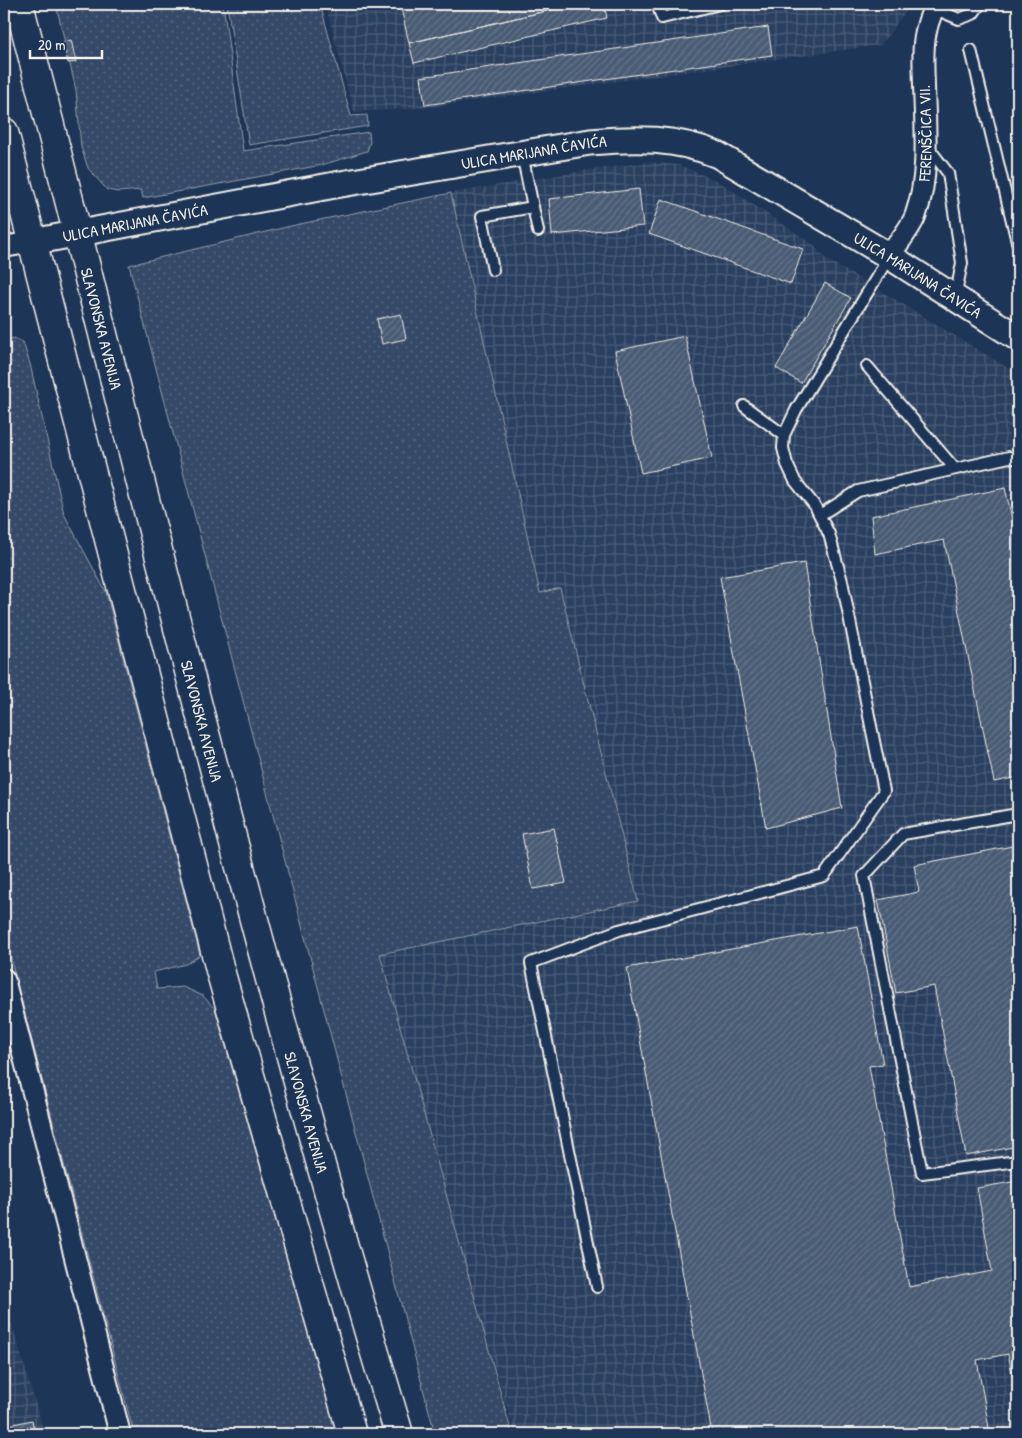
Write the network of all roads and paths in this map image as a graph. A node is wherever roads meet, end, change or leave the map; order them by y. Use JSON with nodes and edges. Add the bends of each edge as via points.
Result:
{"nodes":[{"id":1,"x":19,"y":4,"type":"edge"},
{"id":2,"x":657,"y":4,"type":"edge"},
{"id":3,"x":720,"y":4,"type":"edge"},
{"id":4,"x":980,"y":4,"type":"edge"},
{"id":5,"x":935,"y":6,"type":"edge"},
{"id":6,"x":971,"y":50,"type":"dead end"},
{"id":7,"x":4,"y":132,"type":"edge"},
{"id":8,"x":926,"y":144,"type":"junction"},
{"id":9,"x":522,"y":153,"type":"junction"},
{"id":10,"x":533,"y":207,"type":"junction"},
{"id":11,"x":538,"y":231,"type":"dead end"},
{"id":12,"x":78,"y":233,"type":"junction"},
{"id":13,"x":32,"y":242,"type":"junction"},
{"id":14,"x":1018,"y":246,"type":"edge"},
{"id":15,"x":4,"y":247,"type":"edge"},
{"id":16,"x":889,"y":256,"type":"junction"},
{"id":17,"x":493,"y":270,"type":"dead end"},
{"id":18,"x":956,"y":298,"type":"junction"},
{"id":19,"x":1018,"y":338,"type":"edge"},
{"id":20,"x":867,"y":366,"type":"dead end"},
{"id":21,"x":744,"y":406,"type":"dead end"},
{"id":22,"x":784,"y":435,"type":"junction"},
{"id":23,"x":1018,"y":459,"type":"edge"},
{"id":24,"x":954,"y":469,"type":"junction"},
{"id":25,"x":820,"y":515,"type":"junction"},
{"id":26,"x":1018,"y":814,"type":"edge"},
{"id":27,"x":4,"y":979,"type":"edge"},
{"id":28,"x":7,"y":1004,"type":"edge"},
{"id":29,"x":1018,"y":1161,"type":"edge"},
{"id":30,"x":597,"y":1287,"type":"dead end"},
{"id":31,"x":120,"y":1434,"type":"edge"},
{"id":32,"x":352,"y":1434,"type":"edge"},
{"id":33,"x":399,"y":1434,"type":"edge"}],
"edges":[{"from":1,"to":12,"type":"main road","name":"SLAVONSKA AVENIJA"},
{"from":2,"to":3,"type":"lane","via":[[662,18]]},
{"from":4,"to":5,"type":"lane","via":[[973,14],[959,19]]},
{"from":5,"to":8,"type":"street","name":"FERENŠČICA VII.","via":[[928,19],[923,42]]},
{"from":6,"to":14,"type":"lane"},
{"from":7,"to":13,"type":"main road"},
{"from":8,"to":16,"type":"street","name":"FERENŠČICA VII.","via":[[923,184],[916,216]]},
{"from":8,"to":18,"type":"lane","via":[[948,173],[962,262]]},
{"from":9,"to":10,"type":"lane"},
{"from":9,"to":12,"type":"street","name":"ULICA MARIJANA ČAVIĆA"},
{"from":9,"to":16,"type":"street","name":"ULICA MARIJANA ČAVIĆA","via":[[632,138],[679,142],[718,155]]},
{"from":10,"to":11,"type":"lane"},
{"from":10,"to":17,"type":"lane","via":[[482,216]]},
{"from":12,"to":13,"type":"street","name":"ULICA MARIJANA ČAVIĆA"},
{"from":12,"to":33,"type":"main road","name":"SLAVONSKA AVENIJA","via":[[290,1054]]},
{"from":13,"to":15,"type":"street","name":"ULICA MARIJANA ČAVIĆA"},
{"from":13,"to":32,"type":"main road","via":[[220,970]]},
{"from":16,"to":18,"type":"street","name":"ULICA MARIJANA ČAVIĆA"},
{"from":16,"to":22,"type":"lane"},
{"from":18,"to":19,"type":"street","name":"ULICA MARIJANA ČAVIĆA"},
{"from":20,"to":24,"type":"lane"},
{"from":21,"to":22,"type":"lane"},
{"from":22,"to":25,"type":"lane","via":[[787,464],[795,481]]},
{"from":23,"to":24,"type":"lane","via":[[1009,457]]},
{"from":24,"to":25,"type":"lane","via":[[858,491]]},
{"from":25,"to":30,"type":"lane","via":[[829,534],[842,581],[884,791],[824,876],[619,930],[531,963]]},
{"from":26,"to":29,"type":"lane","via":[[903,834],[864,876],[922,1173]]},
{"from":27,"to":28,"type":"street"},
{"from":28,"to":31,"type":"street"}]}
